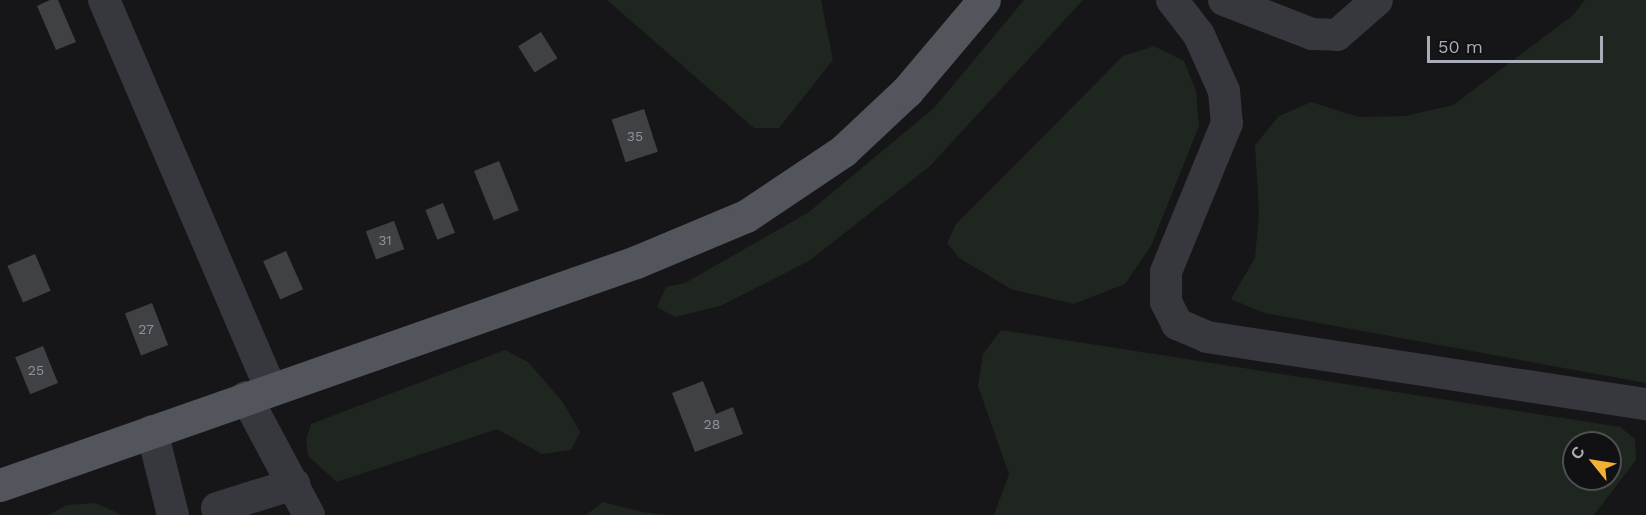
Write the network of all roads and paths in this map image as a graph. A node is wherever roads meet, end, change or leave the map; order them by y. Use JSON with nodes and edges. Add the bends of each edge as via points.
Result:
{"nodes":[{"id":1,"x":104,"y":0,"type":"edge"},
{"id":2,"x":984,"y":0,"type":"edge"},
{"id":3,"x":1172,"y":0,"type":"edge"},
{"id":4,"x":1224,"y":0,"type":"edge"},
{"id":5,"x":1377,"y":0,"type":"edge"},
{"id":6,"x":258,"y":392,"type":"junction"},
{"id":7,"x":1646,"y":404,"type":"edge"},
{"id":8,"x":152,"y":430,"type":"junction"},
{"id":9,"x":294,"y":484,"type":"junction"},
{"id":10,"x":0,"y":485,"type":"edge"},
{"id":11,"x":217,"y":508,"type":"dead end"},
{"id":12,"x":173,"y":515,"type":"edge"},
{"id":13,"x":309,"y":515,"type":"edge"}],
"edges":[{"from":1,"to":6,"type":"street"},
{"from":2,"to":6,"type":"main road","via":[[907,91],[843,151],[746,216],[636,262]]},
{"from":3,"to":7,"type":"street","via":[[1199,35],[1224,91],[1227,123],[1166,272],[1166,302],[1177,324],[1207,337]]},
{"from":4,"to":5,"type":"street","via":[[1312,34],[1337,35]]},
{"from":6,"to":8,"type":"main road"},
{"from":6,"to":9,"type":"street"},
{"from":8,"to":10,"type":"main road"},
{"from":8,"to":12,"type":"street"},
{"from":9,"to":11,"type":"street"},
{"from":9,"to":13,"type":"street"}]}
